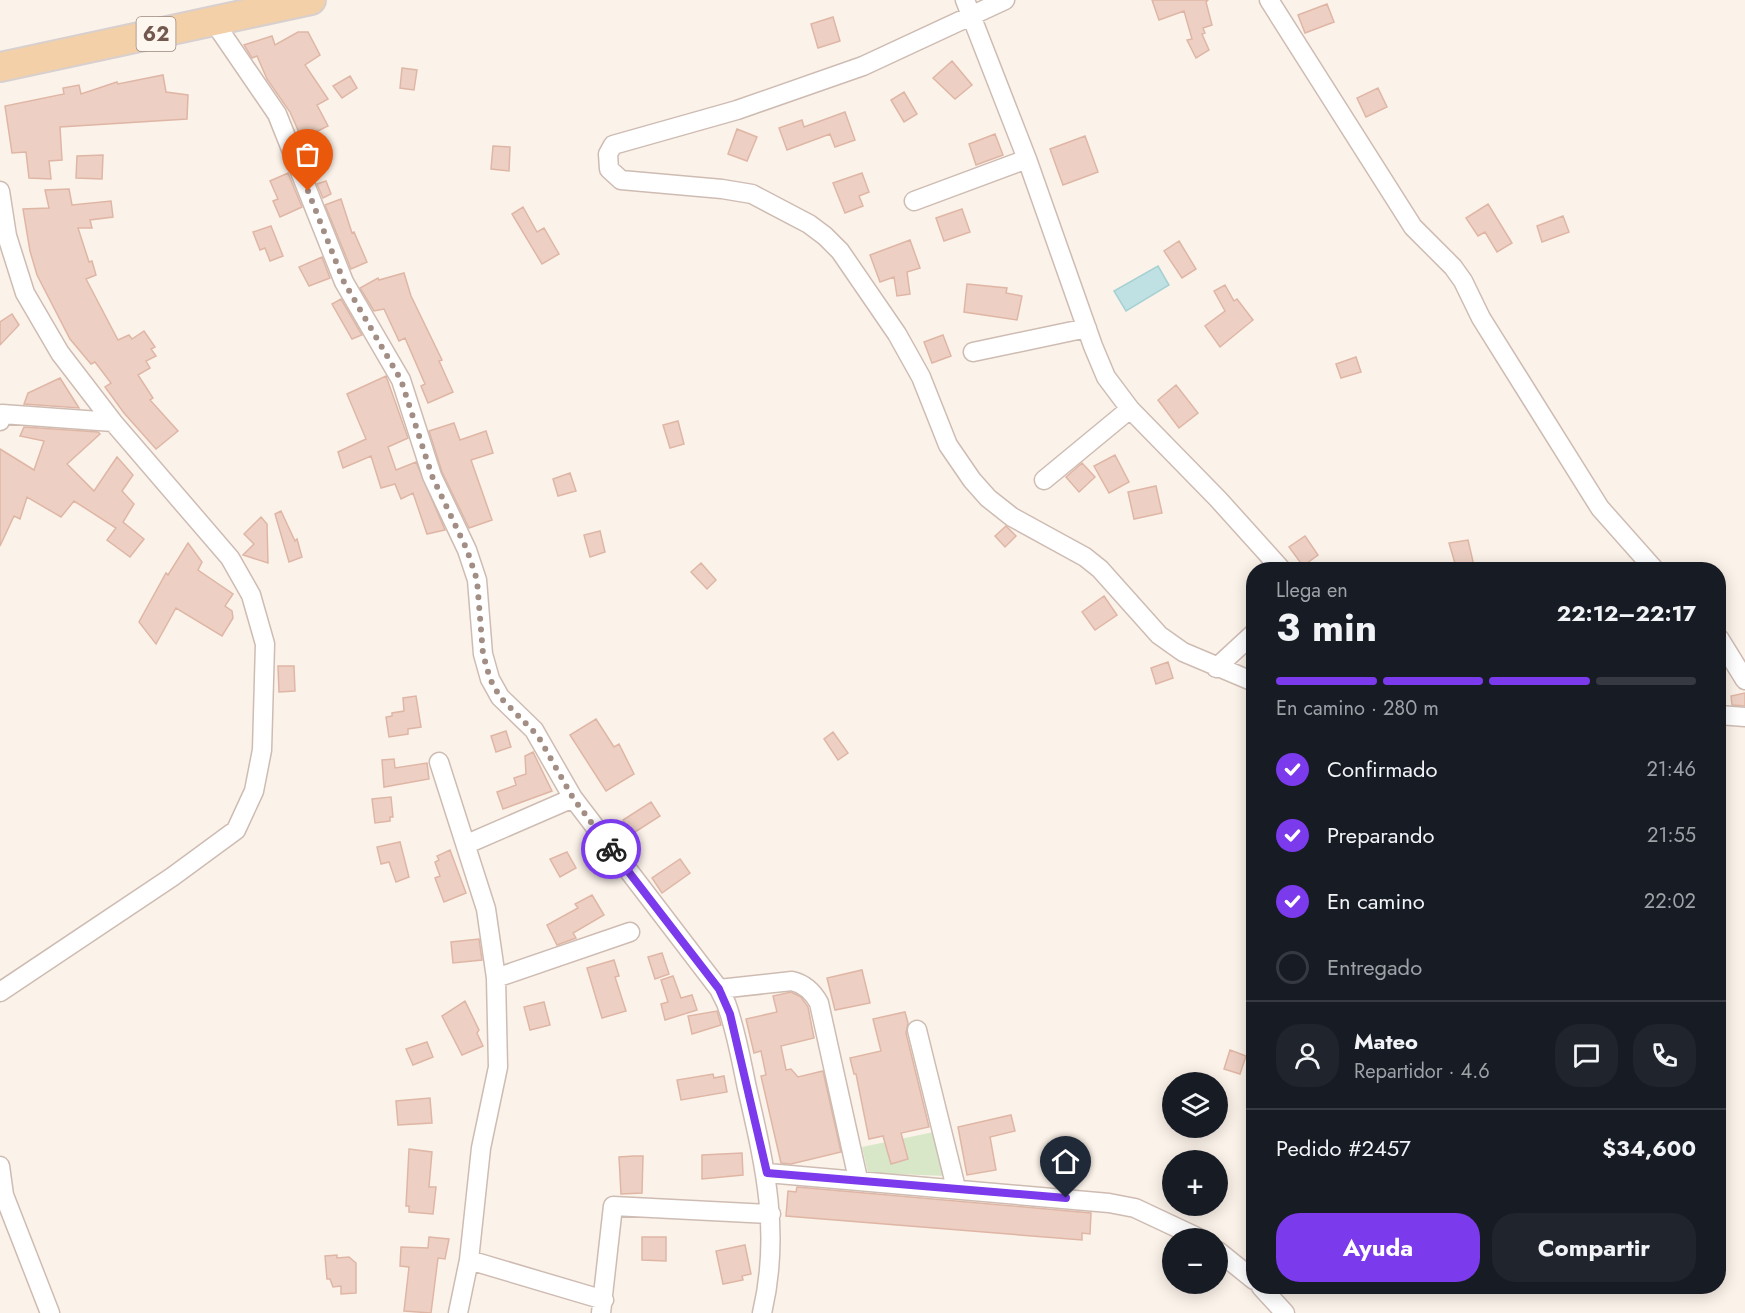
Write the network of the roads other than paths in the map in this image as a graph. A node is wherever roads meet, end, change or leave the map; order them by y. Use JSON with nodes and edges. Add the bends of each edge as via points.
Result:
{"nodes":[{"id":1,"x":311,"y":0,"type":"edge"},
{"id":2,"x":1005,"y":0,"type":"edge"},
{"id":3,"x":1269,"y":0,"type":"edge"},
{"id":4,"x":968,"y":8,"type":"edge"},
{"id":5,"x":214,"y":22,"type":"junction"},
{"id":6,"x":0,"y":67,"type":"edge"},
{"id":7,"x":1027,"y":159,"type":"junction"},
{"id":8,"x":0,"y":191,"type":"edge"},
{"id":9,"x":914,"y":201,"type":"dead end"},
{"id":10,"x":1087,"y":328,"type":"junction"},
{"id":11,"x":973,"y":352,"type":"dead end"},
{"id":12,"x":1130,"y":409,"type":"junction"},
{"id":13,"x":0,"y":421,"type":"edge"},
{"id":14,"x":113,"y":422,"type":"junction"},
{"id":15,"x":1044,"y":480,"type":"dead end"},
{"id":16,"x":1275,"y":562,"type":"edge"},
{"id":17,"x":1648,"y":562,"type":"edge"},
{"id":18,"x":1246,"y":640,"type":"edge"},
{"id":19,"x":1726,"y":649,"type":"edge"},
{"id":20,"x":1216,"y":668,"type":"junction"},
{"id":21,"x":1246,"y":679,"type":"edge"},
{"id":22,"x":1745,"y":680,"type":"edge"},
{"id":23,"x":1726,"y":716,"type":"edge"},
{"id":24,"x":1745,"y":717,"type":"edge"},
{"id":25,"x":439,"y":762,"type":"dead end"},
{"id":26,"x":573,"y":798,"type":"junction"},
{"id":27,"x":467,"y":844,"type":"junction"},
{"id":28,"x":630,"y":932,"type":"dead end"},
{"id":29,"x":496,"y":978,"type":"junction"},
{"id":30,"x":719,"y":989,"type":"junction"},
{"id":31,"x":0,"y":992,"type":"edge"},
{"id":32,"x":917,"y":1030,"type":"dead end"},
{"id":33,"x":0,"y":1166,"type":"edge"},
{"id":34,"x":767,"y":1173,"type":"junction"},
{"id":35,"x":858,"y":1179,"type":"junction"},
{"id":36,"x":956,"y":1188,"type":"junction"},
{"id":37,"x":771,"y":1214,"type":"junction"},
{"id":38,"x":1176,"y":1228,"type":"edge"},
{"id":39,"x":1228,"y":1259,"type":"edge"},
{"id":40,"x":470,"y":1260,"type":"junction"},
{"id":41,"x":1246,"y":1274,"type":"edge"},
{"id":42,"x":1267,"y":1294,"type":"edge"},
{"id":43,"x":602,"y":1306,"type":"edge"},
{"id":44,"x":50,"y":1313,"type":"edge"},
{"id":45,"x":458,"y":1313,"type":"edge"},
{"id":46,"x":762,"y":1313,"type":"edge"},
{"id":47,"x":1285,"y":1313,"type":"edge"}],
"edges":[{"from":1,"to":5,"type":"main road","number":"62"},
{"from":2,"to":4,"type":"street"},
{"from":3,"to":17,"type":"street","via":[[1413,227],[1463,281],[1481,318],[1600,508]]},
{"from":4,"to":7,"type":"street"},
{"from":4,"to":20,"type":"street","via":[[863,66],[738,111],[613,145],[608,154],[609,169],[621,180],[752,194],[825,236],[840,251],[897,334],[921,377],[948,445],[972,480],[999,509],[1068,546],[1100,569],[1159,635]]},
{"from":5,"to":6,"type":"main road","number":"62"},
{"from":5,"to":26,"type":"street","via":[[277,114],[344,282],[401,380],[432,476],[477,580],[483,654],[490,679],[500,697],[538,736]]},
{"from":7,"to":9,"type":"street"},
{"from":7,"to":10,"type":"street"},
{"from":8,"to":14,"type":"street","via":[[7,236],[25,293],[60,353]]},
{"from":10,"to":11,"type":"street"},
{"from":10,"to":12,"type":"street","via":[[1106,377]]},
{"from":12,"to":15,"type":"street"},
{"from":12,"to":16,"type":"street"},
{"from":13,"to":14,"type":"street","via":[[3,414]]},
{"from":14,"to":31,"type":"street","via":[[230,558],[251,595],[265,644],[262,750],[254,791],[236,830]]},
{"from":18,"to":20,"type":"street"},
{"from":19,"to":22,"type":"street"},
{"from":20,"to":21,"type":"street"},
{"from":23,"to":24,"type":"street"},
{"from":25,"to":27,"type":"street"},
{"from":26,"to":27,"type":"street"},
{"from":26,"to":30,"type":"street"},
{"from":27,"to":29,"type":"street","via":[[486,909]]},
{"from":28,"to":29,"type":"street"},
{"from":29,"to":40,"type":"street","via":[[498,1067],[481,1148]]},
{"from":30,"to":34,"type":"street","via":[[730,1014]]},
{"from":30,"to":35,"type":"street","via":[[792,981],[813,993],[819,1003]]},
{"from":32,"to":36,"type":"street"},
{"from":33,"to":44,"type":"street","via":[[4,1195]]},
{"from":34,"to":35,"type":"street"},
{"from":34,"to":37,"type":"street"},
{"from":35,"to":36,"type":"street"},
{"from":36,"to":38,"type":"street","via":[[1121,1204]]},
{"from":37,"to":43,"type":"street","via":[[613,1206]]},
{"from":37,"to":46,"type":"street","via":[[770,1266]]},
{"from":39,"to":41,"type":"street"},
{"from":40,"to":43,"type":"street"},
{"from":40,"to":45,"type":"street"},
{"from":42,"to":47,"type":"street"}]}
